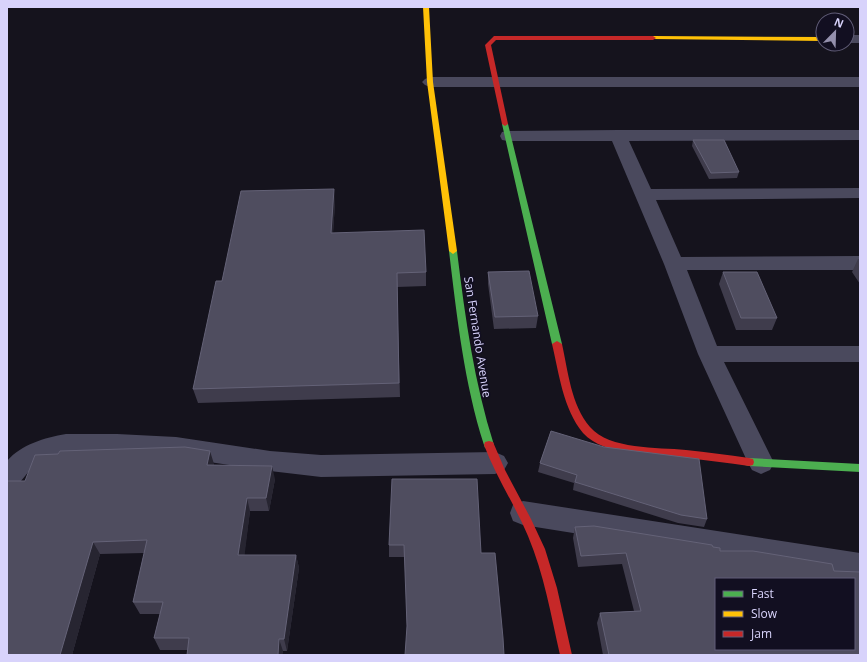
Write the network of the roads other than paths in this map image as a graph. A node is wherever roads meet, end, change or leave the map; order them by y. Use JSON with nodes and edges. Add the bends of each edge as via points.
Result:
{"nodes":[{"id":1,"x":426,"y":7,"type":"edge"},
{"id":2,"x":815,"y":38,"type":"edge"},
{"id":3,"x":495,"y":81,"type":"junction"},
{"id":4,"x":430,"y":82,"type":"junction"},
{"id":5,"x":860,"y":82,"type":"edge"},
{"id":6,"x":618,"y":135,"type":"junction"},
{"id":7,"x":860,"y":135,"type":"edge"},
{"id":8,"x":508,"y":136,"type":"junction"},
{"id":9,"x":860,"y":193,"type":"edge"},
{"id":10,"x":644,"y":195,"type":"junction"},
{"id":11,"x":860,"y":263,"type":"edge"},
{"id":12,"x":674,"y":264,"type":"junction"},
{"id":13,"x":709,"y":354,"type":"junction"},
{"id":14,"x":860,"y":354,"type":"edge"},
{"id":15,"x":495,"y":463,"type":"junction"},
{"id":16,"x":761,"y":463,"type":"junction"},
{"id":17,"x":860,"y":468,"type":"edge"},
{"id":18,"x":7,"y":479,"type":"edge"},
{"id":19,"x":523,"y":514,"type":"junction"},
{"id":20,"x":860,"y":566,"type":"edge"},
{"id":21,"x":566,"y":655,"type":"edge"}],
"edges":[{"from":1,"to":4,"type":"street","name":"San Fernando Avenue"},
{"from":2,"to":3,"type":"street","via":[[497,37],[491,40],[488,46]]},
{"from":3,"to":4,"type":"street"},
{"from":3,"to":5,"type":"street"},
{"from":3,"to":8,"type":"street"},
{"from":4,"to":15,"type":"street","name":"San Fernando Avenue","via":[[470,381]]},
{"from":6,"to":7,"type":"street"},
{"from":6,"to":8,"type":"street"},
{"from":6,"to":10,"type":"street"},
{"from":8,"to":16,"type":"street","via":[[568,390],[592,435],[610,443],[640,449]]},
{"from":9,"to":10,"type":"street"},
{"from":10,"to":12,"type":"street"},
{"from":11,"to":12,"type":"street"},
{"from":12,"to":13,"type":"street"},
{"from":13,"to":14,"type":"street"},
{"from":13,"to":16,"type":"street"},
{"from":15,"to":18,"type":"street","via":[[321,466],[270,462],[176,448],[66,444],[46,448],[30,456]]},
{"from":15,"to":19,"type":"street","name":"San Fernando Avenue"},
{"from":16,"to":17,"type":"street"},
{"from":19,"to":20,"type":"street"},
{"from":19,"to":21,"type":"street","name":"San Fernando Avenue","via":[[539,548]]}]}
